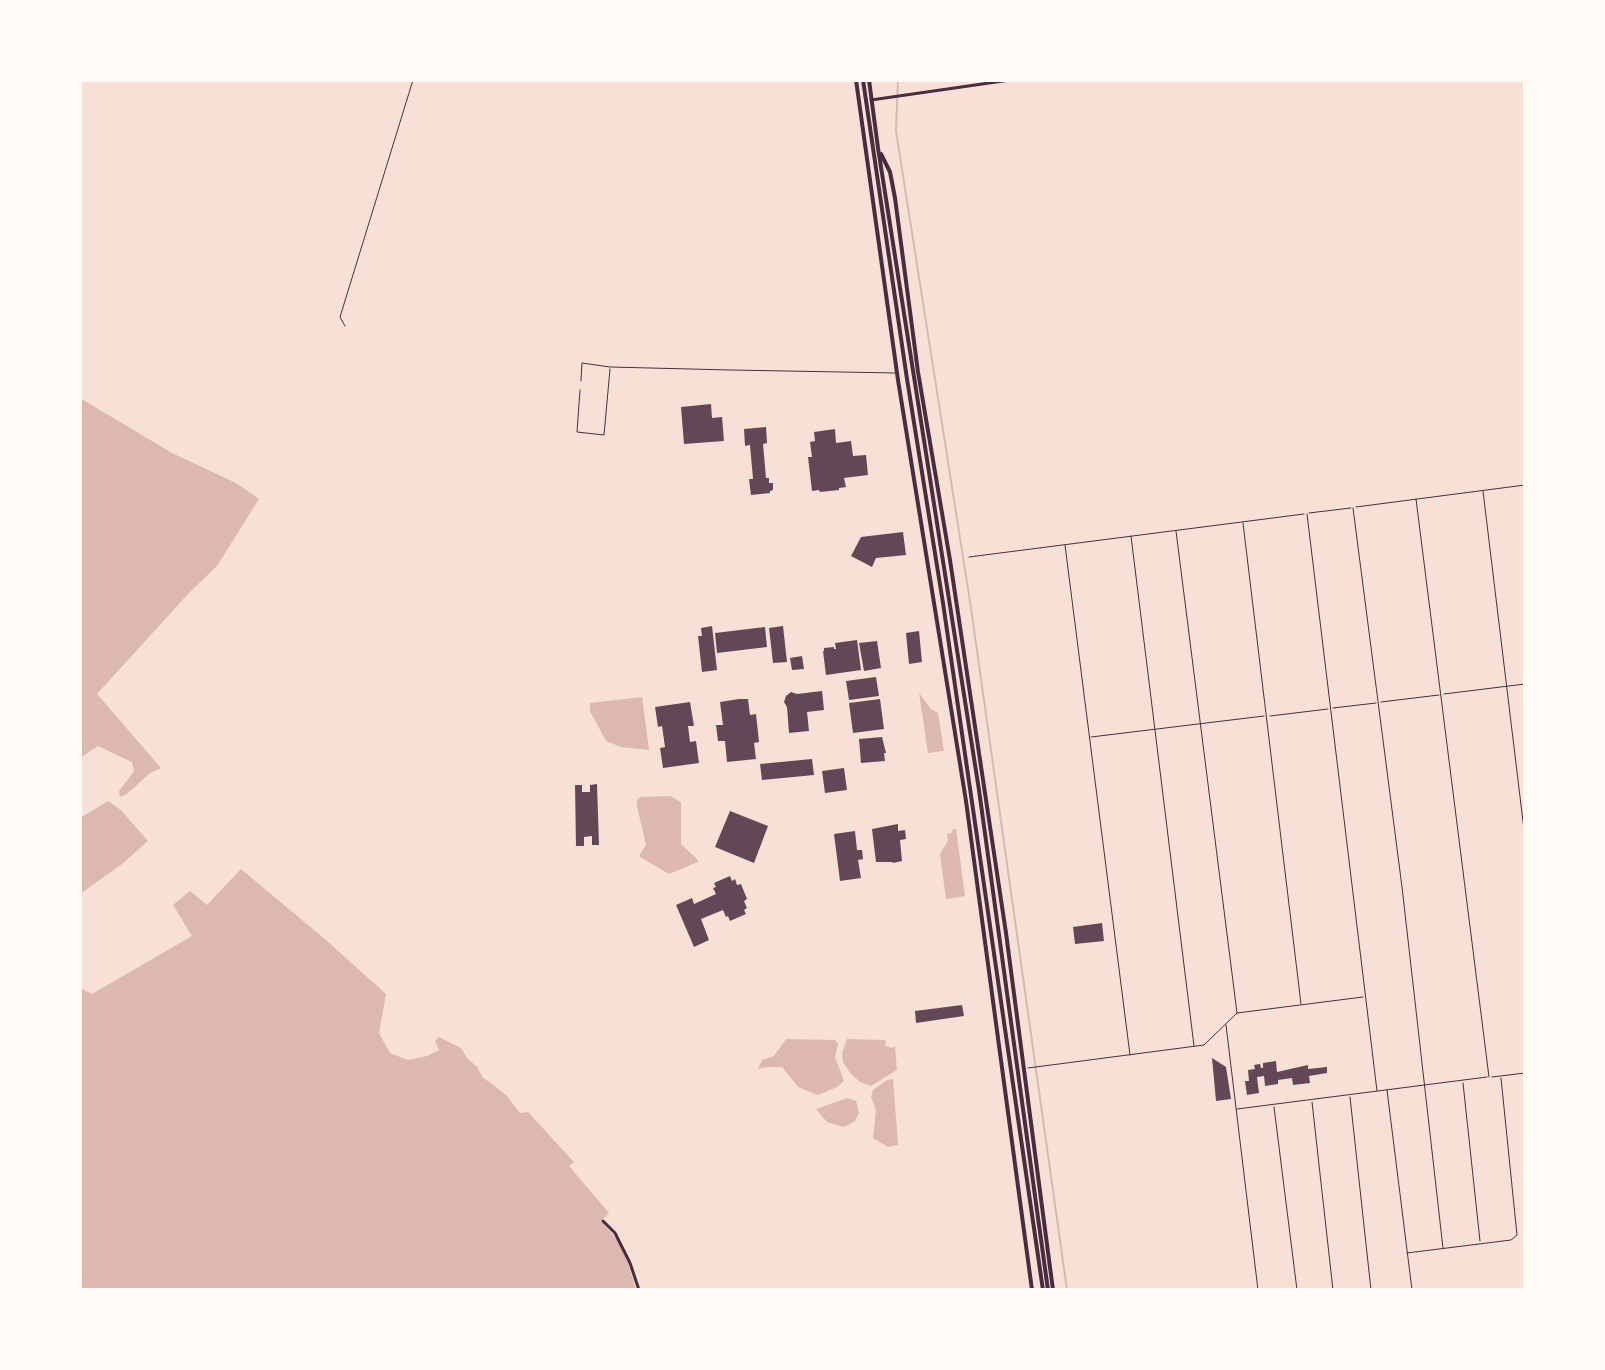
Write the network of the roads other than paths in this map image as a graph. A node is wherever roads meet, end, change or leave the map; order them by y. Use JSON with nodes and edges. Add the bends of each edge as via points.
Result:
{"nodes":[{"id":1,"x":413,"y":80,"type":"edge"},
{"id":2,"x":856,"y":80,"type":"edge"},
{"id":3,"x":866,"y":80,"type":"edge"},
{"id":4,"x":1010,"y":80,"type":"edge"},
{"id":5,"x":868,"y":101,"type":"junction"},
{"id":6,"x":345,"y":326,"type":"dead end"},
{"id":7,"x":610,"y":367,"type":"junction"},
{"id":8,"x":906,"y":372,"type":"junction"},
{"id":9,"x":915,"y":372,"type":"junction"},
{"id":10,"x":897,"y":373,"type":"junction"},
{"id":11,"x":581,"y":381,"type":"dead end"},
{"id":12,"x":580,"y":390,"type":"dead end"},
{"id":13,"x":1525,"y":485,"type":"edge"},
{"id":14,"x":1483,"y":491,"type":"junction"},
{"id":15,"x":1416,"y":499,"type":"junction"},
{"id":16,"x":1353,"y":508,"type":"junction"},
{"id":17,"x":1307,"y":514,"type":"junction"},
{"id":18,"x":1243,"y":522,"type":"junction"},
{"id":19,"x":1176,"y":530,"type":"junction"},
{"id":20,"x":1131,"y":536,"type":"junction"},
{"id":21,"x":1065,"y":545,"type":"junction"},
{"id":22,"x":969,"y":557,"type":"dead end"},
{"id":23,"x":946,"y":602,"type":"junction"},
{"id":24,"x":934,"y":604,"type":"junction"},
{"id":25,"x":1525,"y":684,"type":"edge"},
{"id":26,"x":1506,"y":686,"type":"junction"},
{"id":27,"x":1442,"y":694,"type":"junction"},
{"id":28,"x":1378,"y":702,"type":"junction"},
{"id":29,"x":1331,"y":708,"type":"junction"},
{"id":30,"x":1267,"y":716,"type":"junction"},
{"id":31,"x":1202,"y":724,"type":"junction"},
{"id":32,"x":1154,"y":729,"type":"junction"},
{"id":33,"x":1090,"y":737,"type":"junction"},
{"id":34,"x":979,"y":790,"type":"junction"},
{"id":35,"x":971,"y":792,"type":"junction"},
{"id":36,"x":964,"y":793,"type":"junction"},
{"id":37,"x":980,"y":798,"type":"junction"},
{"id":38,"x":969,"y":800,"type":"junction"},
{"id":39,"x":1525,"y":838,"type":"edge"},
{"id":40,"x":1366,"y":996,"type":"junction"},
{"id":41,"x":1301,"y":1004,"type":"junction"},
{"id":42,"x":1237,"y":1013,"type":"junction"},
{"id":43,"x":1225,"y":1023,"type":"junction"},
{"id":44,"x":1194,"y":1046,"type":"junction"},
{"id":45,"x":1130,"y":1055,"type":"junction"},
{"id":46,"x":1027,"y":1068,"type":"junction"},
{"id":47,"x":1017,"y":1069,"type":"junction"},
{"id":48,"x":1011,"y":1070,"type":"junction"},
{"id":49,"x":1525,"y":1073,"type":"edge"},
{"id":50,"x":1501,"y":1076,"type":"junction"},
{"id":51,"x":1489,"y":1077,"type":"junction"},
{"id":52,"x":1463,"y":1080,"type":"junction"},
{"id":53,"x":1425,"y":1084,"type":"junction"},
{"id":54,"x":1387,"y":1089,"type":"junction"},
{"id":55,"x":1377,"y":1091,"type":"junction"},
{"id":56,"x":1350,"y":1095,"type":"junction"},
{"id":57,"x":1312,"y":1099,"type":"junction"},
{"id":58,"x":1274,"y":1104,"type":"junction"},
{"id":59,"x":1237,"y":1109,"type":"junction"},
{"id":60,"x":603,"y":1221,"type":"dead end"},
{"id":61,"x":1481,"y":1243,"type":"junction"},
{"id":62,"x":1443,"y":1248,"type":"junction"},
{"id":63,"x":1407,"y":1253,"type":"junction"},
{"id":64,"x":639,"y":1290,"type":"edge"},
{"id":65,"x":1032,"y":1290,"type":"edge"},
{"id":66,"x":1048,"y":1290,"type":"edge"},
{"id":67,"x":1258,"y":1290,"type":"edge"},
{"id":68,"x":1297,"y":1290,"type":"edge"},
{"id":69,"x":1333,"y":1290,"type":"edge"},
{"id":70,"x":1371,"y":1290,"type":"edge"},
{"id":71,"x":1402,"y":1290,"type":"edge"},
{"id":72,"x":1412,"y":1290,"type":"edge"}],
"edges":[{"from":1,"to":6,"type":"lane","via":[[340,317]]},
{"from":2,"to":10,"type":"highway"},
{"from":3,"to":5,"type":"highway"},
{"from":4,"to":5,"type":"street"},
{"from":5,"to":8,"type":"highway"},
{"from":5,"to":9,"type":"highway"},
{"from":7,"to":10,"type":"lane"},
{"from":7,"to":11,"type":"lane","via":[[582,363]]},
{"from":7,"to":12,"type":"lane","via":[[604,435],[577,432]]},
{"from":8,"to":9,"type":"lane"},
{"from":8,"to":23,"type":"highway"},
{"from":9,"to":23,"type":"highway"},
{"from":9,"to":46,"type":"highway","via":[[950,560]]},
{"from":10,"to":24,"type":"highway"},
{"from":13,"to":14,"type":"lane"},
{"from":14,"to":15,"type":"lane"},
{"from":14,"to":26,"type":"lane"},
{"from":15,"to":16,"type":"lane"},
{"from":15,"to":27,"type":"lane"},
{"from":16,"to":17,"type":"lane"},
{"from":16,"to":28,"type":"lane"},
{"from":17,"to":18,"type":"lane"},
{"from":17,"to":29,"type":"lane"},
{"from":18,"to":19,"type":"lane"},
{"from":18,"to":30,"type":"lane"},
{"from":19,"to":20,"type":"lane"},
{"from":19,"to":31,"type":"lane"},
{"from":20,"to":21,"type":"lane"},
{"from":20,"to":32,"type":"lane"},
{"from":21,"to":22,"type":"lane"},
{"from":21,"to":33,"type":"lane"},
{"from":23,"to":24,"type":"highway"},
{"from":23,"to":34,"type":"highway"},
{"from":23,"to":35,"type":"highway"},
{"from":24,"to":36,"type":"highway"},
{"from":25,"to":26,"type":"lane"},
{"from":26,"to":27,"type":"lane"},
{"from":26,"to":39,"type":"lane"},
{"from":27,"to":28,"type":"lane"},
{"from":27,"to":51,"type":"lane"},
{"from":28,"to":29,"type":"lane"},
{"from":28,"to":53,"type":"lane"},
{"from":29,"to":30,"type":"lane"},
{"from":29,"to":40,"type":"lane"},
{"from":30,"to":31,"type":"lane"},
{"from":30,"to":41,"type":"lane"},
{"from":31,"to":32,"type":"lane"},
{"from":31,"to":42,"type":"lane"},
{"from":32,"to":33,"type":"lane"},
{"from":32,"to":44,"type":"lane"},
{"from":33,"to":45,"type":"lane"},
{"from":34,"to":35,"type":"highway"},
{"from":34,"to":37,"type":"highway"},
{"from":35,"to":36,"type":"highway"},
{"from":35,"to":38,"type":"highway"},
{"from":36,"to":38,"type":"highway"},
{"from":37,"to":38,"type":"highway"},
{"from":37,"to":47,"type":"highway"},
{"from":38,"to":48,"type":"highway"},
{"from":38,"to":65,"type":"highway"},
{"from":40,"to":41,"type":"lane"},
{"from":40,"to":55,"type":"lane"},
{"from":41,"to":42,"type":"lane"},
{"from":42,"to":43,"type":"lane"},
{"from":43,"to":44,"type":"lane","via":[[1204,1045]]},
{"from":43,"to":59,"type":"lane"},
{"from":44,"to":45,"type":"lane"},
{"from":45,"to":46,"type":"lane"},
{"from":46,"to":47,"type":"lane"},
{"from":46,"to":66,"type":"highway"},
{"from":47,"to":48,"type":"lane"},
{"from":47,"to":66,"type":"highway"},
{"from":48,"to":66,"type":"highway"},
{"from":49,"to":50,"type":"lane"},
{"from":50,"to":51,"type":"lane"},
{"from":50,"to":61,"type":"lane","via":[[1518,1228],[1511,1240]]},
{"from":51,"to":52,"type":"lane"},
{"from":52,"to":53,"type":"lane"},
{"from":52,"to":61,"type":"lane"},
{"from":53,"to":54,"type":"lane"},
{"from":53,"to":62,"type":"lane"},
{"from":54,"to":55,"type":"lane"},
{"from":54,"to":63,"type":"lane"},
{"from":55,"to":56,"type":"lane"},
{"from":56,"to":57,"type":"lane"},
{"from":56,"to":70,"type":"lane"},
{"from":57,"to":58,"type":"lane"},
{"from":57,"to":69,"type":"lane"},
{"from":58,"to":59,"type":"lane"},
{"from":58,"to":68,"type":"lane"},
{"from":59,"to":67,"type":"lane"},
{"from":60,"to":64,"type":"street","via":[[615,1233]]},
{"from":61,"to":62,"type":"lane"},
{"from":62,"to":63,"type":"lane"},
{"from":63,"to":72,"type":"lane"},
{"from":71,"to":72,"type":"lane"}]}
